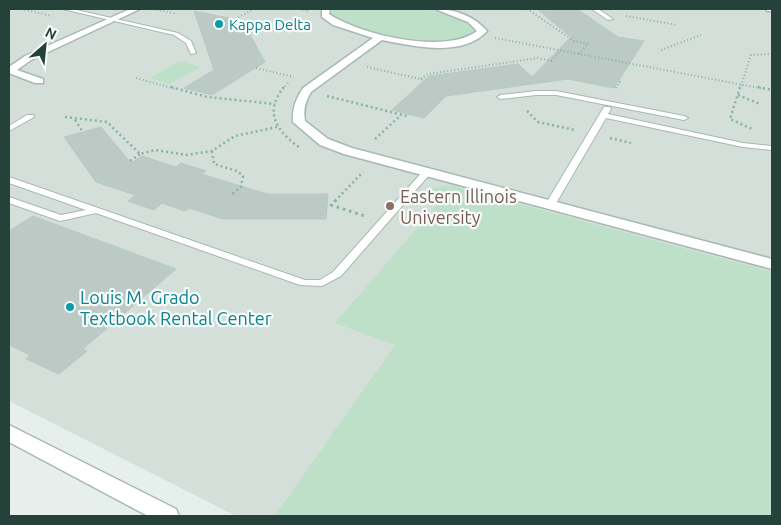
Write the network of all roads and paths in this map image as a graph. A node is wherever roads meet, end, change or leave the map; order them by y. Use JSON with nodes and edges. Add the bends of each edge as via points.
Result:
{"nodes":[{"id":1,"x":66,"y":9,"type":"edge"},
{"id":2,"x":136,"y":9,"type":"edge"},
{"id":3,"x":153,"y":9,"type":"edge"},
{"id":4,"x":254,"y":9,"type":"edge"},
{"id":5,"x":326,"y":9,"type":"edge"},
{"id":6,"x":439,"y":9,"type":"edge"},
{"id":7,"x":528,"y":9,"type":"edge"},
{"id":8,"x":595,"y":9,"type":"edge"},
{"id":9,"x":543,"y":13,"type":"dead end"},
{"id":10,"x":177,"y":14,"type":"dead end"},
{"id":11,"x":535,"y":14,"type":"junction"},
{"id":12,"x":608,"y":18,"type":"joint"},
{"id":13,"x":113,"y":19,"type":"junction"},
{"id":14,"x":235,"y":19,"type":"dead end"},
{"id":15,"x":550,"y":21,"type":"dead end"},
{"id":16,"x":546,"y":22,"type":"junction"},
{"id":17,"x":677,"y":25,"type":"dead end"},
{"id":18,"x":558,"y":30,"type":"junction"},
{"id":19,"x":565,"y":30,"type":"dead end"},
{"id":20,"x":702,"y":35,"type":"dead end"},
{"id":21,"x":379,"y":38,"type":"junction"},
{"id":22,"x":494,"y":38,"type":"dead end"},
{"id":23,"x":560,"y":50,"type":"junction"},
{"id":24,"x":661,"y":50,"type":"dead end"},
{"id":25,"x":192,"y":53,"type":"dead end"},
{"id":26,"x":579,"y":54,"type":"junction"},
{"id":27,"x":772,"y":54,"type":"edge"},
{"id":28,"x":508,"y":62,"type":"junction"},
{"id":29,"x":511,"y":65,"type":"dead end"},
{"id":30,"x":363,"y":66,"type":"dead end"},
{"id":31,"x":256,"y":68,"type":"dead end"},
{"id":32,"x":461,"y":69,"type":"junction"},
{"id":33,"x":463,"y":72,"type":"dead end"},
{"id":34,"x":136,"y":78,"type":"dead end"},
{"id":35,"x":296,"y":78,"type":"dead end"},
{"id":36,"x":39,"y":81,"type":"dead end"},
{"id":37,"x":741,"y":84,"type":"junction"},
{"id":38,"x":772,"y":90,"type":"edge"},
{"id":39,"x":197,"y":91,"type":"dead end"},
{"id":40,"x":193,"y":93,"type":"junction"},
{"id":41,"x":322,"y":95,"type":"dead end"},
{"id":42,"x":738,"y":95,"type":"junction"},
{"id":43,"x":512,"y":96,"type":"junction"},
{"id":44,"x":501,"y":97,"type":"dead end"},
{"id":45,"x":610,"y":104,"type":"junction"},
{"id":46,"x":760,"y":104,"type":"dead end"},
{"id":47,"x":280,"y":105,"type":"dead end"},
{"id":48,"x":402,"y":114,"type":"junction"},
{"id":49,"x":409,"y":114,"type":"dead end"},
{"id":50,"x":604,"y":115,"type":"junction"},
{"id":51,"x":30,"y":117,"type":"dead end"},
{"id":52,"x":65,"y":117,"type":"dead end"},
{"id":53,"x":684,"y":118,"type":"dead end"},
{"id":54,"x":75,"y":120,"type":"junction"},
{"id":55,"x":277,"y":127,"type":"dead end"},
{"id":56,"x":9,"y":129,"type":"edge"},
{"id":57,"x":83,"y":132,"type":"dead end"},
{"id":58,"x":592,"y":134,"type":"junction"},
{"id":59,"x":374,"y":140,"type":"dead end"},
{"id":60,"x":631,"y":143,"type":"dead end"},
{"id":61,"x":752,"y":147,"type":"junction"},
{"id":62,"x":772,"y":148,"type":"edge"},
{"id":63,"x":212,"y":152,"type":"junction"},
{"id":64,"x":140,"y":154,"type":"junction"},
{"id":65,"x":130,"y":161,"type":"dead end"},
{"id":66,"x":366,"y":170,"type":"dead end"},
{"id":67,"x":427,"y":172,"type":"junction"},
{"id":68,"x":9,"y":180,"type":"edge"},
{"id":69,"x":232,"y":194,"type":"dead end"},
{"id":70,"x":9,"y":200,"type":"edge"},
{"id":71,"x":550,"y":204,"type":"junction"},
{"id":72,"x":95,"y":210,"type":"junction"},
{"id":73,"x":366,"y":216,"type":"dead end"},
{"id":74,"x":772,"y":264,"type":"edge"},
{"id":75,"x":9,"y":433,"type":"edge"},
{"id":76,"x":168,"y":516,"type":"edge"}],
"edges":[{"from":1,"to":13,"type":"lane"},
{"from":2,"to":13,"type":"street"},
{"from":3,"to":10,"type":"path"},
{"from":4,"to":14,"type":"path"},
{"from":5,"to":21,"type":"street","via":[[325,15],[332,22]]},
{"from":6,"to":21,"type":"street","via":[[471,20],[482,31],[470,40],[442,43]]},
{"from":7,"to":11,"type":"path"},
{"from":8,"to":12,"type":"lane"},
{"from":9,"to":11,"type":"path"},
{"from":11,"to":16,"type":"path"},
{"from":12,"to":17,"type":"path","via":[[617,15]]},
{"from":13,"to":25,"type":"lane","via":[[176,34],[188,42]]},
{"from":13,"to":36,"type":"street","via":[[28,58],[11,70]]},
{"from":15,"to":16,"type":"path"},
{"from":16,"to":18,"type":"path"},
{"from":18,"to":19,"type":"path"},
{"from":18,"to":26,"type":"path","via":[[574,41],[588,43]]},
{"from":20,"to":24,"type":"path"},
{"from":21,"to":67,"type":"street","via":[[307,90],[300,100],[299,122],[324,142]]},
{"from":22,"to":23,"type":"path"},
{"from":23,"to":26,"type":"path"},
{"from":23,"to":28,"type":"path","via":[[552,61],[538,58]]},
{"from":26,"to":37,"type":"path"},
{"from":27,"to":37,"type":"path","via":[[751,55]]},
{"from":28,"to":29,"type":"path"},
{"from":28,"to":32,"type":"path"},
{"from":30,"to":32,"type":"path","via":[[423,80],[428,74]]},
{"from":31,"to":35,"type":"path"},
{"from":32,"to":33,"type":"path"},
{"from":34,"to":40,"type":"path"},
{"from":37,"to":38,"type":"path"},
{"from":37,"to":42,"type":"path"},
{"from":39,"to":40,"type":"path"},
{"from":40,"to":47,"type":"path"},
{"from":41,"to":48,"type":"path"},
{"from":42,"to":46,"type":"path"},
{"from":42,"to":61,"type":"path","via":[[730,119],[755,130]]},
{"from":43,"to":44,"type":"lane"},
{"from":43,"to":45,"type":"lane","via":[[556,93]]},
{"from":43,"to":58,"type":"path","via":[[538,122]]},
{"from":45,"to":50,"type":"lane"},
{"from":45,"to":53,"type":"lane"},
{"from":48,"to":49,"type":"path"},
{"from":48,"to":59,"type":"path"},
{"from":50,"to":58,"type":"lane"},
{"from":50,"to":61,"type":"lane"},
{"from":51,"to":56,"type":"lane"},
{"from":52,"to":54,"type":"path"},
{"from":54,"to":57,"type":"path"},
{"from":54,"to":64,"type":"path","via":[[107,122]]},
{"from":55,"to":63,"type":"path","via":[[235,136]]},
{"from":58,"to":60,"type":"path"},
{"from":58,"to":71,"type":"lane"},
{"from":61,"to":62,"type":"lane"},
{"from":63,"to":64,"type":"path","via":[[187,155],[155,150]]},
{"from":63,"to":69,"type":"path","via":[[214,164],[243,176],[241,187]]},
{"from":64,"to":65,"type":"path"},
{"from":66,"to":73,"type":"path","via":[[329,205]]},
{"from":67,"to":71,"type":"street"},
{"from":67,"to":72,"type":"lane","via":[[337,274],[322,283],[304,283]]},
{"from":68,"to":72,"type":"lane"},
{"from":70,"to":72,"type":"lane","via":[[60,218]]},
{"from":71,"to":74,"type":"street"},
{"from":75,"to":76,"type":"street"}]}
